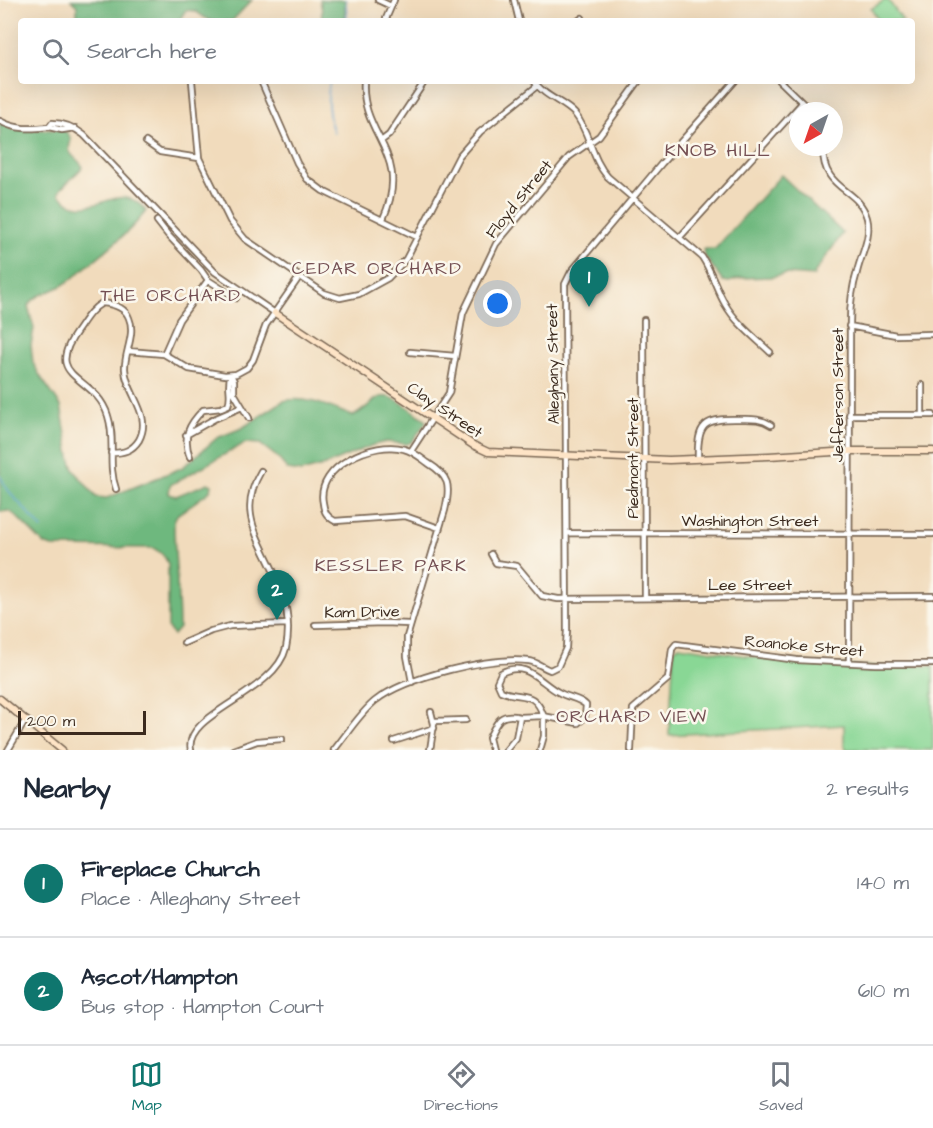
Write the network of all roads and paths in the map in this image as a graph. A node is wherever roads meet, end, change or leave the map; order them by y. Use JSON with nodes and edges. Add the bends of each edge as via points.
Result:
{"nodes":[{"id":1,"x":378,"y":0,"type":"edge"},
{"id":2,"x":514,"y":0,"type":"edge"},
{"id":3,"x":393,"y":3,"type":"edge"},
{"id":4,"x":386,"y":18,"type":"edge"},
{"id":5,"x":518,"y":18,"type":"edge"},
{"id":6,"x":192,"y":84,"type":"edge"},
{"id":7,"x":262,"y":84,"type":"edge"},
{"id":8,"x":364,"y":84,"type":"edge"},
{"id":9,"x":423,"y":84,"type":"edge"},
{"id":10,"x":535,"y":84,"type":"edge"},
{"id":11,"x":537,"y":84,"type":"edge"},
{"id":12,"x":637,"y":84,"type":"edge"},
{"id":13,"x":732,"y":84,"type":"edge"},
{"id":14,"x":783,"y":84,"type":"edge"},
{"id":15,"x":801,"y":102,"type":"edge"},
{"id":16,"x":789,"y":117,"type":"edge"},
{"id":17,"x":0,"y":121,"type":"edge"},
{"id":18,"x":381,"y":141,"type":"junction"},
{"id":19,"x":146,"y":142,"type":"dead end"},
{"id":20,"x":589,"y":143,"type":"junction"},
{"id":21,"x":824,"y":156,"type":"edge"},
{"id":22,"x":199,"y":159,"type":"junction"},
{"id":23,"x":633,"y":198,"type":"junction"},
{"id":24,"x":383,"y":219,"type":"junction"},
{"id":25,"x":157,"y":221,"type":"dead end"},
{"id":26,"x":417,"y":237,"type":"junction"},
{"id":27,"x":680,"y":237,"type":"junction"},
{"id":28,"x":300,"y":276,"type":"junction"},
{"id":29,"x":208,"y":280,"type":"junction"},
{"id":30,"x":236,"y":298,"type":"dead end"},
{"id":31,"x":275,"y":312,"type":"junction"},
{"id":32,"x":644,"y":320,"type":"dead end"},
{"id":33,"x":849,"y":326,"type":"junction"},
{"id":34,"x":933,"y":334,"type":"edge"},
{"id":35,"x":128,"y":351,"type":"junction"},
{"id":36,"x":410,"y":352,"type":"dead end"},
{"id":37,"x":770,"y":352,"type":"dead end"},
{"id":38,"x":164,"y":354,"type":"junction"},
{"id":39,"x":455,"y":356,"type":"junction"},
{"id":40,"x":231,"y":375,"type":"junction"},
{"id":41,"x":922,"y":385,"type":"dead end"},
{"id":42,"x":242,"y":407,"type":"junction"},
{"id":43,"x":849,"y":415,"type":"junction"},
{"id":44,"x":922,"y":415,"type":"junction"},
{"id":45,"x":933,"y":415,"type":"edge"},
{"id":46,"x":249,"y":418,"type":"dead end"},
{"id":47,"x":433,"y":418,"type":"junction"},
{"id":48,"x":771,"y":425,"type":"dead end"},
{"id":49,"x":186,"y":435,"type":"junction"},
{"id":50,"x":411,"y":451,"type":"junction"},
{"id":51,"x":850,"y":451,"type":"junction"},
{"id":52,"x":933,"y":451,"type":"edge"},
{"id":53,"x":111,"y":453,"type":"junction"},
{"id":54,"x":190,"y":457,"type":"dead end"},
{"id":55,"x":567,"y":457,"type":"junction"},
{"id":56,"x":645,"y":458,"type":"junction"},
{"id":57,"x":698,"y":459,"type":"junction"},
{"id":58,"x":261,"y":471,"type":"dead end"},
{"id":59,"x":117,"y":489,"type":"dead end"},
{"id":60,"x":439,"y":528,"type":"junction"},
{"id":61,"x":568,"y":533,"type":"junction"},
{"id":62,"x":645,"y":533,"type":"junction"},
{"id":63,"x":849,"y":534,"type":"junction"},
{"id":64,"x":933,"y":534,"type":"edge"},
{"id":65,"x":491,"y":554,"type":"dead end"},
{"id":66,"x":848,"y":596,"type":"junction"},
{"id":67,"x":933,"y":596,"type":"edge"},
{"id":68,"x":645,"y":597,"type":"junction"},
{"id":69,"x":568,"y":599,"type":"junction"},
{"id":70,"x":287,"y":624,"type":"junction"},
{"id":71,"x":409,"y":624,"type":"junction"},
{"id":72,"x":315,"y":625,"type":"dead end"},
{"id":73,"x":184,"y":643,"type":"dead end"},
{"id":74,"x":849,"y":663,"type":"junction"},
{"id":75,"x":933,"y":664,"type":"edge"},
{"id":76,"x":412,"y":682,"type":"junction"},
{"id":77,"x":0,"y":699,"type":"edge"},
{"id":78,"x":431,"y":712,"type":"dead end"},
{"id":79,"x":543,"y":716,"type":"junction"},
{"id":80,"x":520,"y":717,"type":"junction"},
{"id":81,"x":466,"y":720,"type":"dead end"},
{"id":82,"x":25,"y":721,"type":"junction"},
{"id":83,"x":434,"y":721,"type":"junction"},
{"id":84,"x":434,"y":728,"type":"junction"},
{"id":85,"x":282,"y":739,"type":"dead end"},
{"id":86,"x":394,"y":741,"type":"dead end"},
{"id":87,"x":8,"y":750,"type":"edge"},
{"id":88,"x":62,"y":750,"type":"edge"},
{"id":89,"x":191,"y":750,"type":"edge"},
{"id":90,"x":232,"y":750,"type":"edge"},
{"id":91,"x":334,"y":750,"type":"edge"},
{"id":92,"x":430,"y":750,"type":"edge"},
{"id":93,"x":492,"y":750,"type":"edge"},
{"id":94,"x":506,"y":750,"type":"edge"},
{"id":95,"x":540,"y":750,"type":"edge"},
{"id":96,"x":631,"y":750,"type":"edge"}],
"edges":[{"from":1,"to":3,"type":"street"},
{"from":2,"to":5,"type":"street"},
{"from":3,"to":4,"type":"street"},
{"from":6,"to":22,"type":"street"},
{"from":7,"to":24,"type":"street","via":[[307,179],[323,191]]},
{"from":8,"to":18,"type":"street","via":[[364,98]]},
{"from":9,"to":18,"type":"street"},
{"from":10,"to":26,"type":"street","via":[[459,156]]},
{"from":11,"to":20,"type":"street","via":[[574,113]]},
{"from":12,"to":20,"type":"street","name":"Floyd Street","via":[[605,129]]},
{"from":13,"to":23,"type":"street","name":"Alleghany Street"},
{"from":14,"to":15,"type":"street"},
{"from":16,"to":27,"type":"street"},
{"from":17,"to":31,"type":"street","name":"Clay Street","via":[[11,127],[49,127],[58,123],[75,128],[215,272]]},
{"from":18,"to":24,"type":"street","via":[[393,174],[392,196]]},
{"from":19,"to":22,"type":"street","via":[[160,152]]},
{"from":20,"to":23,"type":"street","via":[[603,171]]},
{"from":20,"to":39,"type":"street","name":"Floyd Street","via":[[569,157],[496,244],[467,301]]},
{"from":21,"to":33,"type":"street","name":"Jefferson Street","via":[[825,170],[862,208],[868,222]]},
{"from":22,"to":28,"type":"street","via":[[235,228],[251,244]]},
{"from":23,"to":27,"type":"street"},
{"from":23,"to":55,"type":"street","name":"Alleghany Street","via":[[570,272],[565,284]]},
{"from":24,"to":26,"type":"street"},
{"from":25,"to":29,"type":"street"},
{"from":26,"to":28,"type":"street","via":[[396,272],[353,297],[333,296]]},
{"from":27,"to":37,"type":"street","via":[[706,263],[732,315]]},
{"from":28,"to":31,"type":"street"},
{"from":29,"to":30,"type":"street"},
{"from":29,"to":38,"type":"street","via":[[179,321]]},
{"from":31,"to":40,"type":"street","via":[[253,360],[247,368]]},
{"from":31,"to":47,"type":"street","name":"Clay Street"},
{"from":32,"to":56,"type":"street","name":"Piedmont Street"},
{"from":33,"to":34,"type":"street","via":[[896,335]]},
{"from":33,"to":43,"type":"street","name":"Jefferson Street"},
{"from":35,"to":38,"type":"street"},
{"from":35,"to":53,"type":"street","via":[[124,369],[142,415],[143,430],[130,450]]},
{"from":35,"to":53,"type":"street","via":[[129,317],[122,308],[102,303],[92,310],[68,344],[64,357],[69,370],[104,406],[110,424]]},
{"from":36,"to":39,"type":"street"},
{"from":38,"to":40,"type":"street","via":[[189,369]]},
{"from":39,"to":47,"type":"street","name":"Floyd Street","via":[[449,393]]},
{"from":40,"to":42,"type":"street","via":[[234,393]]},
{"from":40,"to":49,"type":"street","via":[[228,405],[201,411]]},
{"from":41,"to":44,"type":"street"},
{"from":42,"to":46,"type":"street"},
{"from":42,"to":49,"type":"street"},
{"from":43,"to":44,"type":"street"},
{"from":43,"to":51,"type":"street","name":"Jefferson Street"},
{"from":44,"to":45,"type":"street"},
{"from":47,"to":50,"type":"street","name":"Floyd Street"},
{"from":47,"to":55,"type":"street","name":"Clay Street","via":[[481,450]]},
{"from":48,"to":57,"type":"street","via":[[758,420],[714,420],[705,425],[699,437]]},
{"from":49,"to":54,"type":"street"},
{"from":50,"to":60,"type":"street","via":[[446,478],[446,505]]},
{"from":50,"to":60,"type":"street","via":[[396,447],[377,450],[338,466],[324,487],[326,513],[338,522],[405,516]]},
{"from":51,"to":52,"type":"street","name":"Clay Street"},
{"from":51,"to":57,"type":"street","name":"Clay Street"},
{"from":51,"to":63,"type":"street","name":"Jefferson Street"},
{"from":53,"to":59,"type":"street","via":[[111,474]]},
{"from":55,"to":56,"type":"street","name":"Clay Street"},
{"from":55,"to":61,"type":"street","name":"Alleghany Street"},
{"from":56,"to":57,"type":"street","name":"Clay Street"},
{"from":56,"to":62,"type":"street","name":"Piedmont Street"},
{"from":58,"to":70,"type":"street","via":[[251,493],[250,516],[281,589]]},
{"from":60,"to":71,"type":"street"},
{"from":61,"to":62,"type":"street","name":"Washington Street"},
{"from":61,"to":69,"type":"street","name":"Alleghany Street"},
{"from":62,"to":63,"type":"street","name":"Washington Street"},
{"from":62,"to":68,"type":"street","name":"Piedmont Street"},
{"from":63,"to":64,"type":"street","name":"Washington Street"},
{"from":63,"to":66,"type":"street","name":"Jefferson Street"},
{"from":65,"to":69,"type":"street","name":"Lee Street","via":[[496,563],[517,566],[542,596]]},
{"from":66,"to":67,"type":"street","name":"Lee Street"},
{"from":66,"to":68,"type":"street","name":"Lee Street"},
{"from":66,"to":74,"type":"street","name":"Jefferson Street"},
{"from":68,"to":69,"type":"street","name":"Lee Street"},
{"from":69,"to":76,"type":"street","name":"Alleghany Street","via":[[566,644],[555,669],[528,661],[494,662],[460,667]]},
{"from":70,"to":73,"type":"street","via":[[230,626]]},
{"from":70,"to":89,"type":"street","via":[[286,647],[276,669],[200,725],[191,736]]},
{"from":71,"to":72,"type":"street","name":"Kam Drive"},
{"from":71,"to":76,"type":"street","via":[[406,649]]},
{"from":74,"to":75,"type":"street","name":"Roanoke Street"},
{"from":74,"to":96,"type":"street","name":"Roanoke Street","via":[[674,644],[668,678],[632,712]]},
{"from":76,"to":91,"type":"street","via":[[374,702]]},
{"from":77,"to":82,"type":"street"},
{"from":78,"to":83,"type":"street"},
{"from":79,"to":79,"type":"street","via":[[578,723],[585,718],[587,708],[582,701],[559,693],[530,672],[501,673],[497,682],[501,691],[531,697]]},
{"from":79,"to":80,"type":"street"},
{"from":79,"to":95,"type":"street"},
{"from":80,"to":93,"type":"street","via":[[500,718],[489,738]]},
{"from":80,"to":94,"type":"street","via":[[516,738]]},
{"from":81,"to":83,"type":"street"},
{"from":82,"to":87,"type":"street"},
{"from":82,"to":88,"type":"street"},
{"from":83,"to":84,"type":"street"},
{"from":84,"to":86,"type":"street"},
{"from":84,"to":92,"type":"street"},
{"from":85,"to":90,"type":"street","via":[[257,741]]}]}
